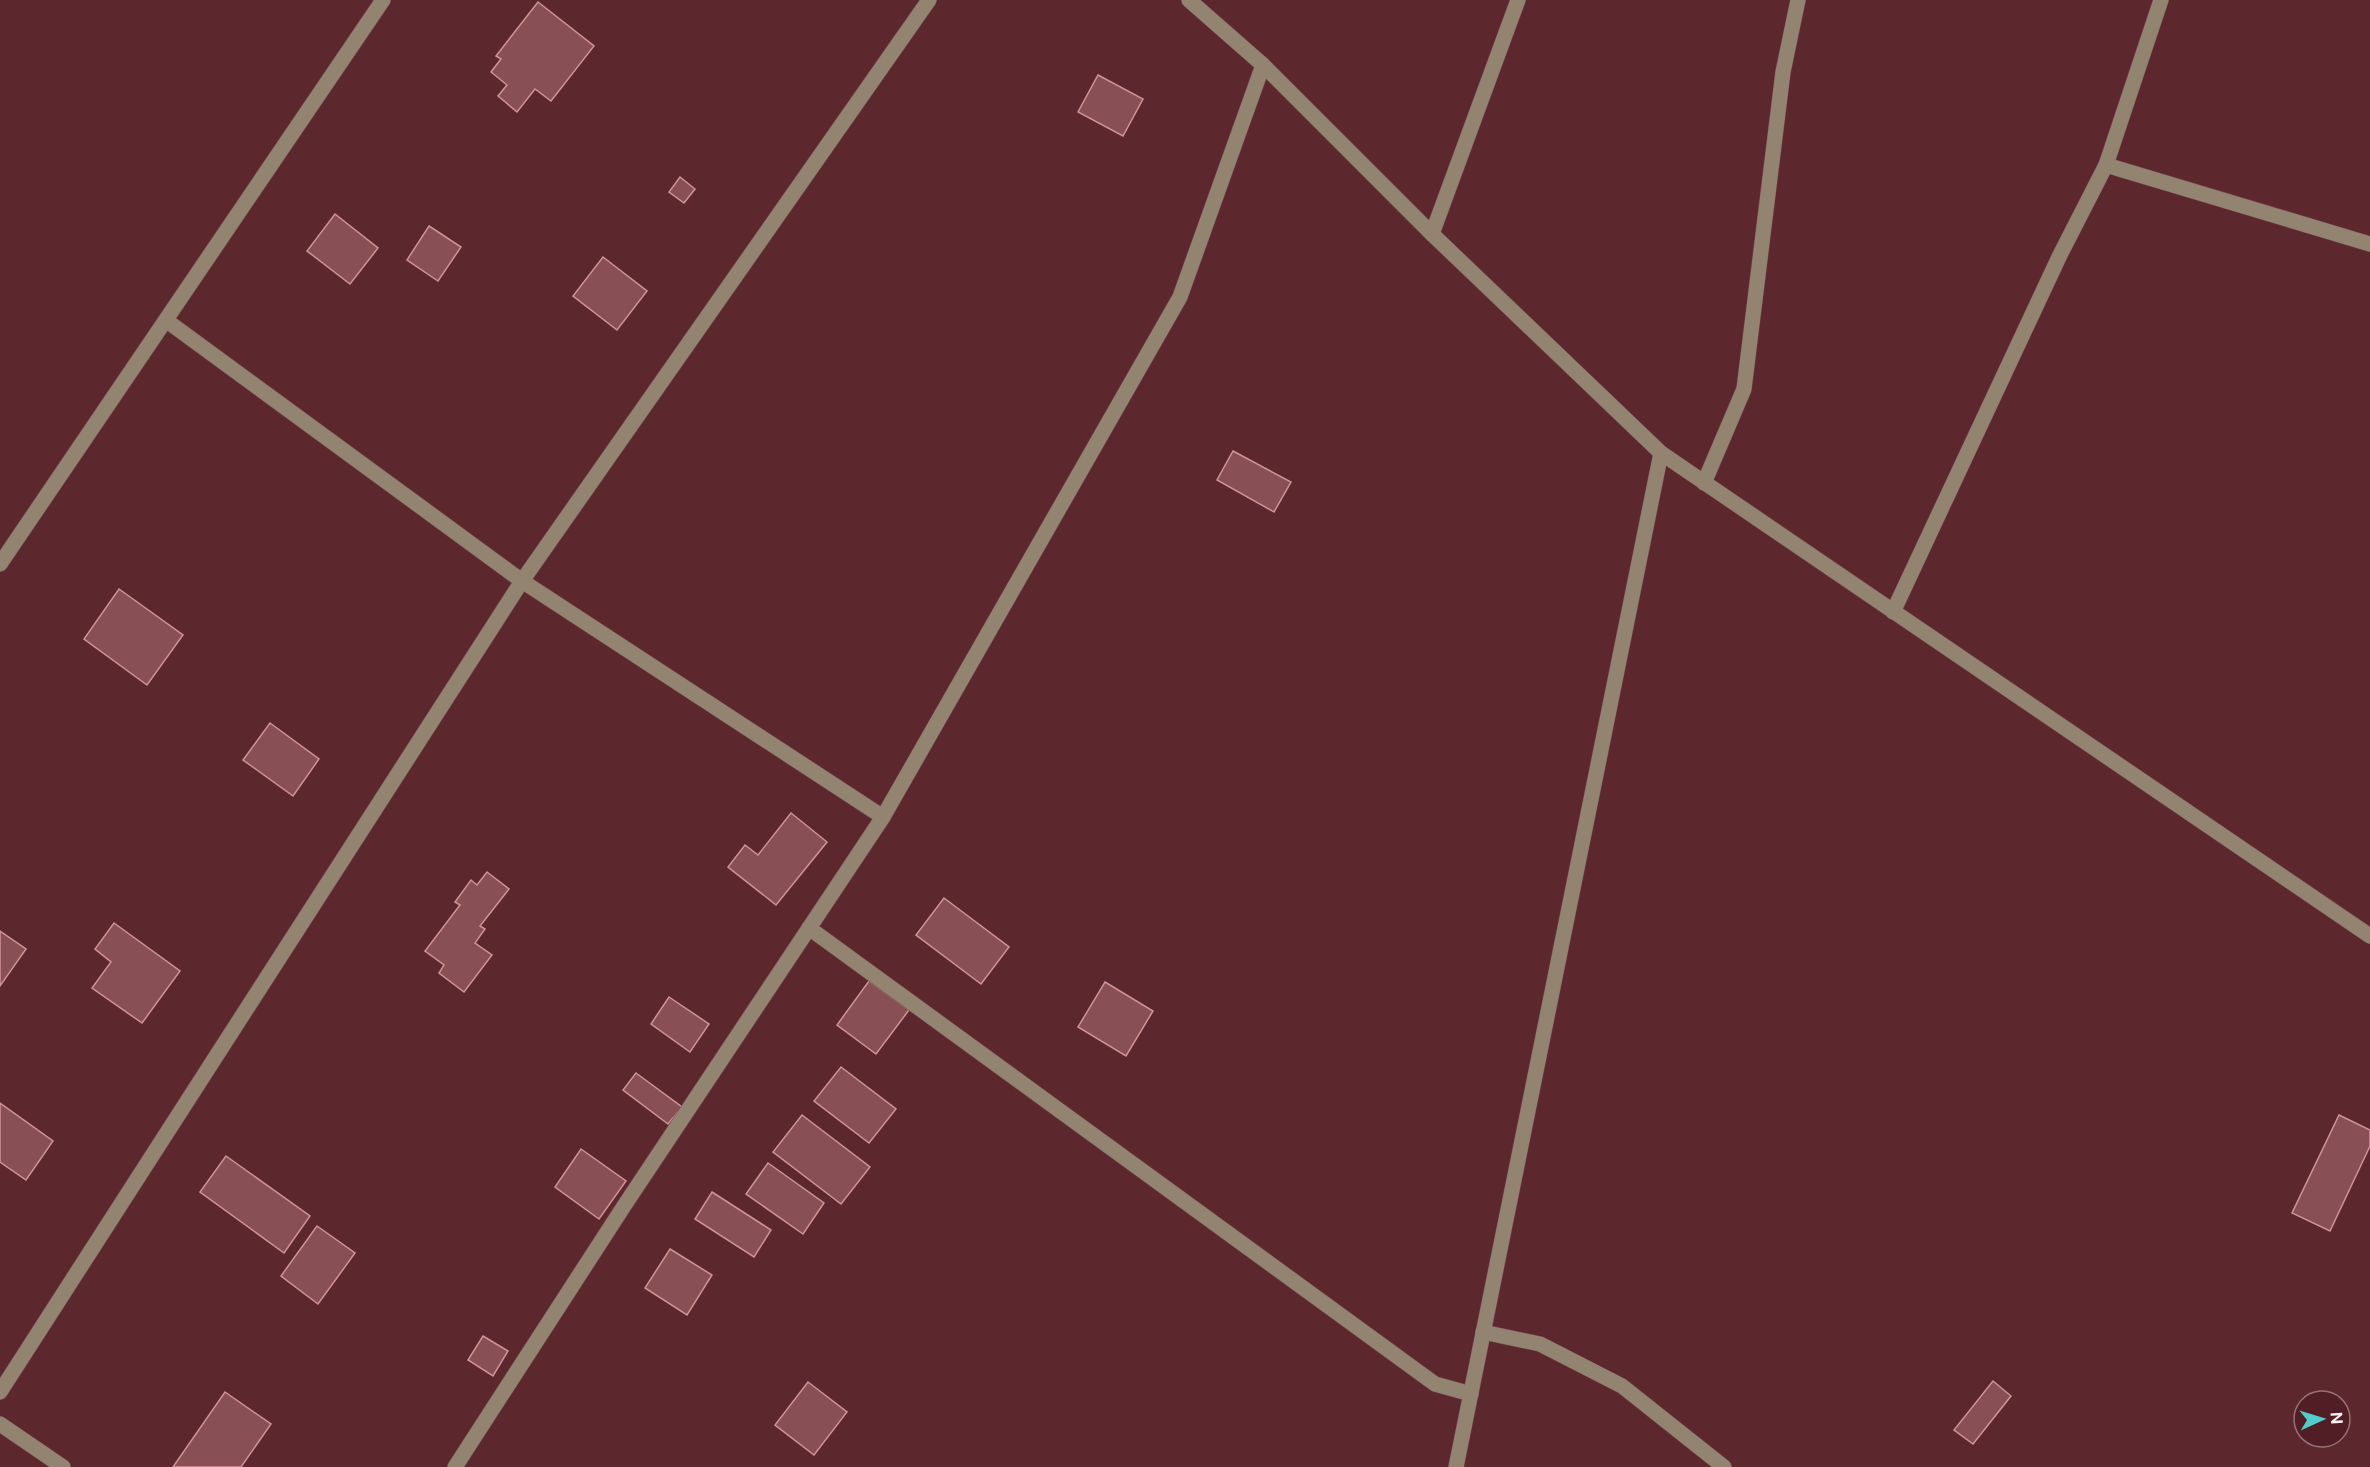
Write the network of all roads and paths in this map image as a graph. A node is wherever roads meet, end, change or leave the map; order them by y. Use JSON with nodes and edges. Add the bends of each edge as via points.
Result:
{"nodes":[{"id":1,"x":383,"y":0,"type":"edge"},
{"id":2,"x":929,"y":0,"type":"edge"},
{"id":3,"x":1189,"y":0,"type":"edge"},
{"id":4,"x":1518,"y":0,"type":"edge"},
{"id":5,"x":1798,"y":0,"type":"edge"},
{"id":6,"x":2161,"y":0,"type":"edge"},
{"id":7,"x":1263,"y":65,"type":"junction"},
{"id":8,"x":2106,"y":165,"type":"junction"},
{"id":9,"x":1432,"y":234,"type":"junction"},
{"id":10,"x":2370,"y":244,"type":"edge"},
{"id":11,"x":167,"y":321,"type":"junction"},
{"id":12,"x":1661,"y":453,"type":"junction"},
{"id":13,"x":1704,"y":483,"type":"junction"},
{"id":14,"x":0,"y":564,"type":"edge"},
{"id":15,"x":522,"y":581,"type":"junction"},
{"id":16,"x":1893,"y":612,"type":"junction"},
{"id":17,"x":883,"y":817,"type":"junction"},
{"id":18,"x":810,"y":928,"type":"junction"},
{"id":19,"x":2370,"y":936,"type":"edge"},
{"id":20,"x":1483,"y":1332,"type":"junction"},
{"id":21,"x":0,"y":1392,"type":"edge"},
{"id":22,"x":1471,"y":1394,"type":"junction"},
{"id":23,"x":0,"y":1424,"type":"edge"},
{"id":24,"x":63,"y":1467,"type":"edge"},
{"id":25,"x":455,"y":1467,"type":"edge"},
{"id":26,"x":1456,"y":1467,"type":"edge"},
{"id":27,"x":1724,"y":1467,"type":"edge"}],
"edges":[{"from":1,"to":11,"type":"street"},
{"from":2,"to":15,"type":"street"},
{"from":3,"to":7,"type":"street"},
{"from":4,"to":9,"type":"street"},
{"from":5,"to":13,"type":"street","via":[[1783,72],[1744,389]]},
{"from":6,"to":8,"type":"street"},
{"from":7,"to":9,"type":"street"},
{"from":7,"to":17,"type":"street","via":[[1180,297]]},
{"from":8,"to":10,"type":"street"},
{"from":8,"to":16,"type":"street"},
{"from":9,"to":12,"type":"street"},
{"from":11,"to":14,"type":"street"},
{"from":11,"to":15,"type":"street"},
{"from":12,"to":13,"type":"street"},
{"from":12,"to":20,"type":"street"},
{"from":13,"to":16,"type":"street"},
{"from":15,"to":17,"type":"street"},
{"from":15,"to":21,"type":"street"},
{"from":16,"to":19,"type":"street"},
{"from":17,"to":18,"type":"street"},
{"from":18,"to":22,"type":"street","via":[[1435,1384]]},
{"from":18,"to":25,"type":"street"},
{"from":20,"to":22,"type":"street"},
{"from":20,"to":27,"type":"street","via":[[1540,1344],[1622,1386]]},
{"from":22,"to":26,"type":"street"},
{"from":23,"to":24,"type":"street"}]}
